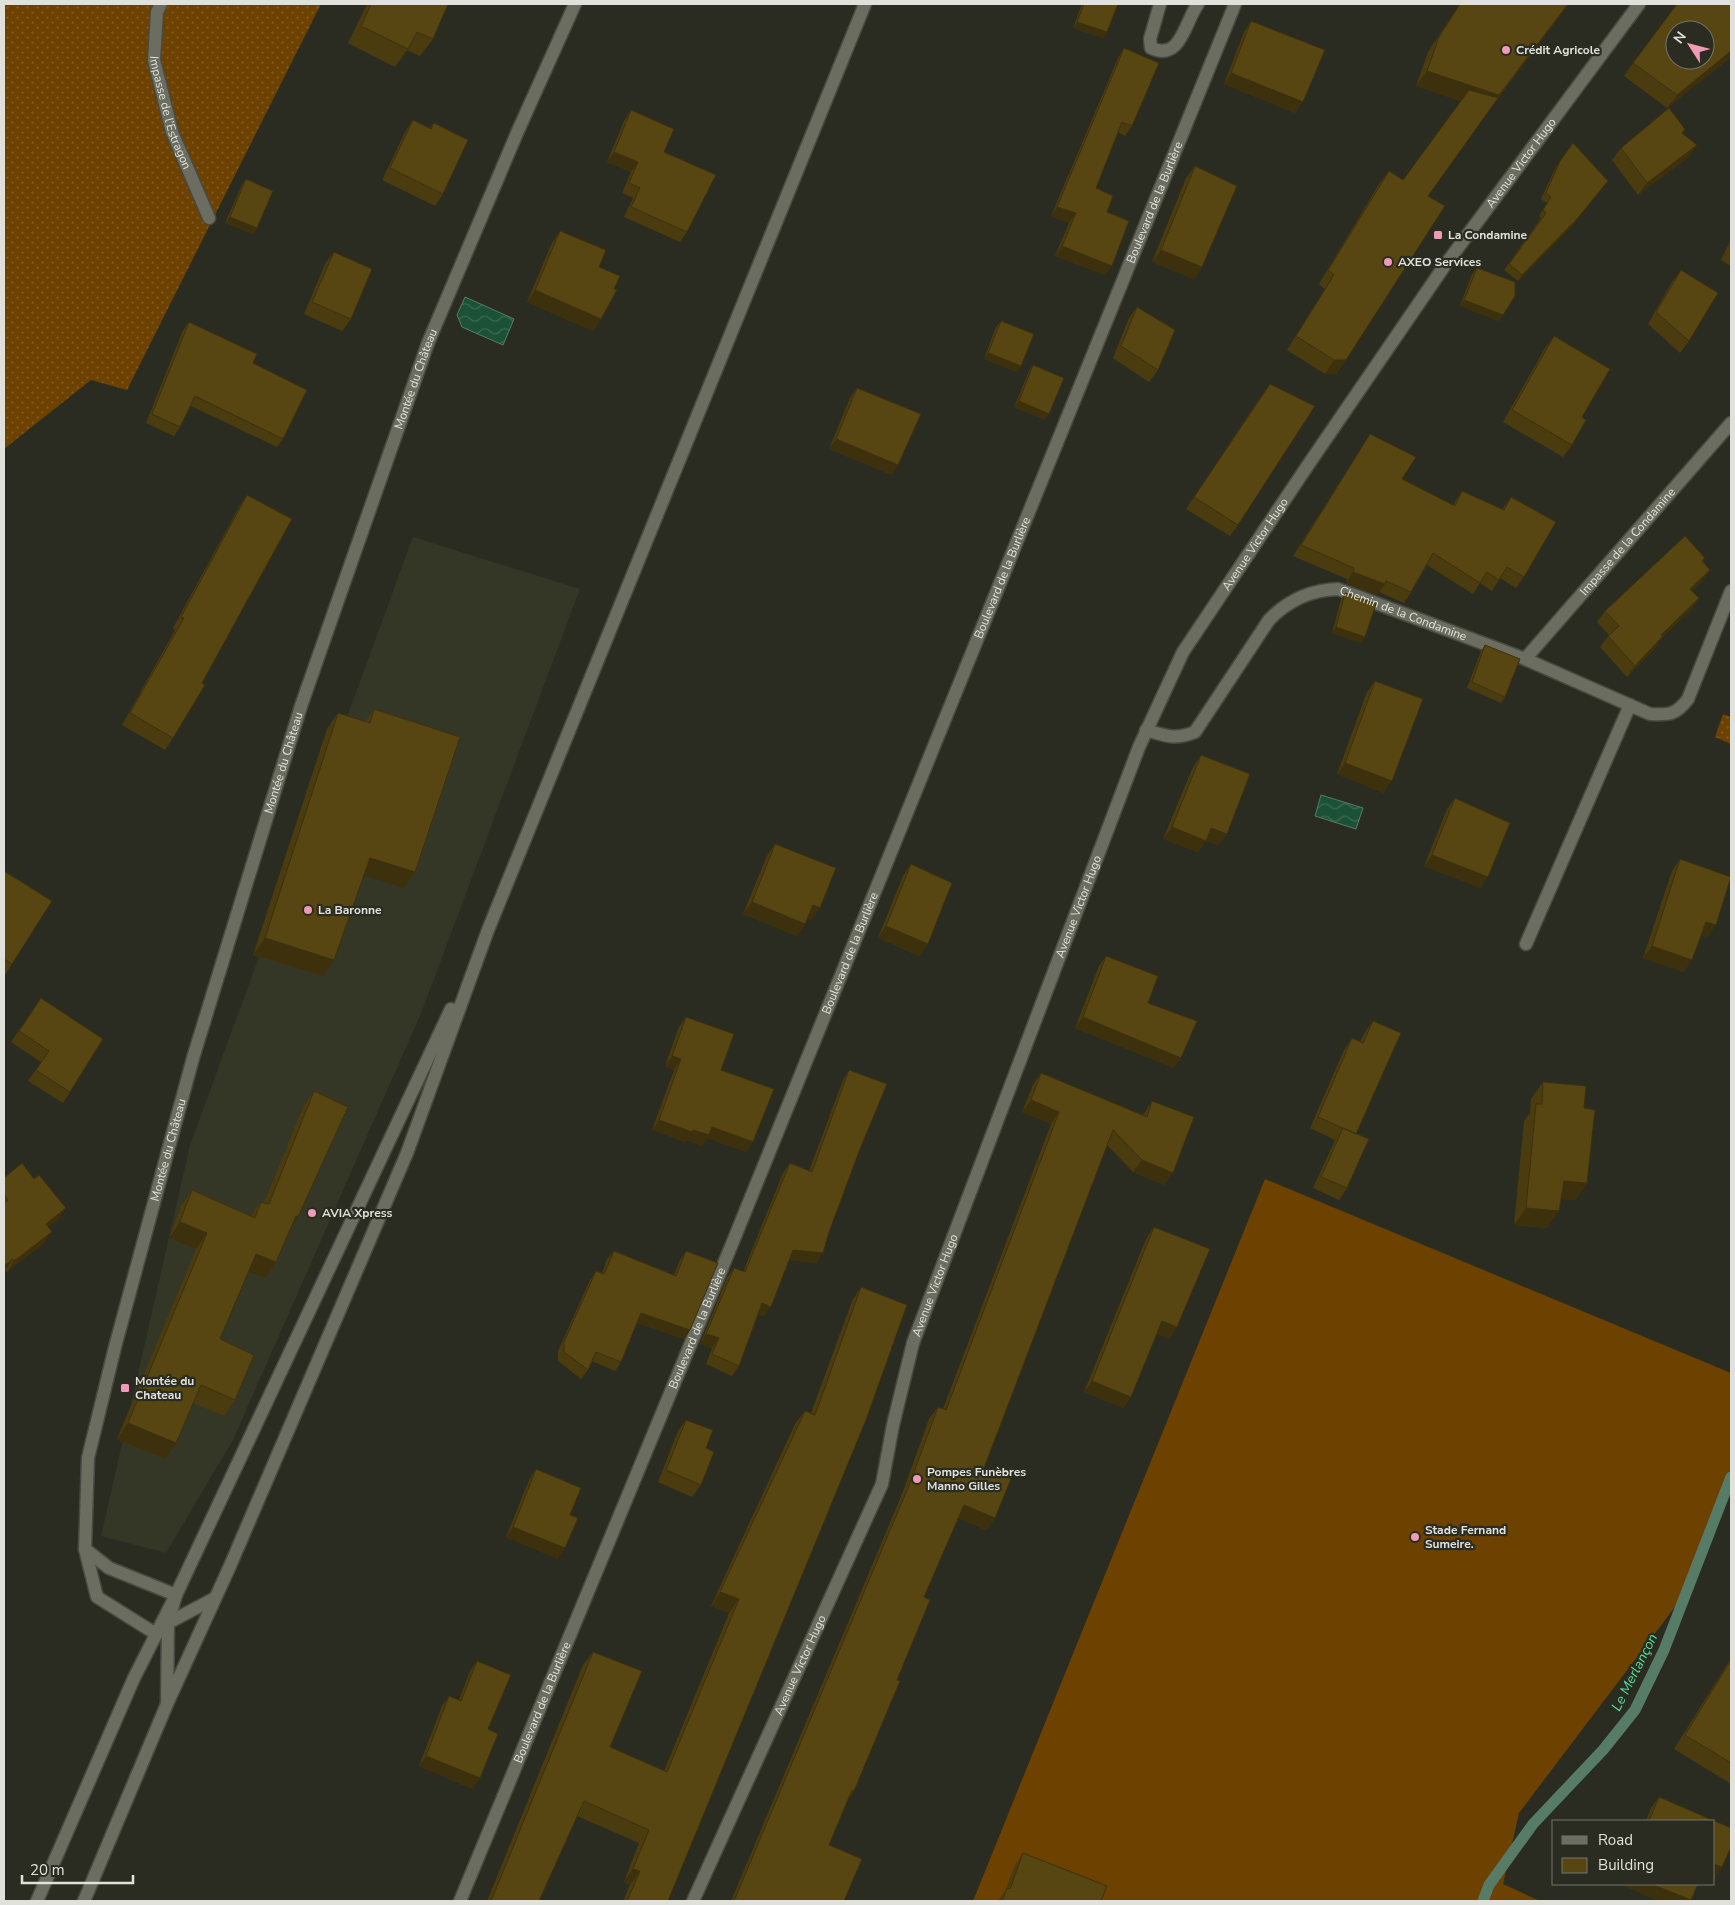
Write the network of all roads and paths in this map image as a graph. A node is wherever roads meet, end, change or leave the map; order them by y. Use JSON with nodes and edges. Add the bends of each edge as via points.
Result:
{"nodes":[{"id":1,"x":161,"y":4,"type":"edge"},
{"id":2,"x":575,"y":4,"type":"edge"},
{"id":3,"x":865,"y":4,"type":"edge"},
{"id":4,"x":1160,"y":4,"type":"edge"},
{"id":5,"x":1198,"y":4,"type":"edge"},
{"id":6,"x":1235,"y":4,"type":"edge"},
{"id":7,"x":1639,"y":4,"type":"edge"},
{"id":8,"x":209,"y":218,"type":"dead end"},
{"id":9,"x":1731,"y":423,"type":"edge"},
{"id":10,"x":1731,"y":591,"type":"edge"},
{"id":11,"x":1525,"y":660,"type":"junction"},
{"id":12,"x":1630,"y":705,"type":"junction"},
{"id":13,"x":1146,"y":730,"type":"junction"},
{"id":14,"x":488,"y":930,"type":"junction"},
{"id":15,"x":1526,"y":944,"type":"dead end"},
{"id":16,"x":85,"y":1550,"type":"junction"},
{"id":17,"x":176,"y":1595,"type":"junction"},
{"id":18,"x":215,"y":1598,"type":"junction"},
{"id":19,"x":168,"y":1623,"type":"junction"},
{"id":20,"x":156,"y":1634,"type":"junction"},
{"id":21,"x":167,"y":1704,"type":"junction"},
{"id":22,"x":37,"y":1901,"type":"edge"},
{"id":23,"x":84,"y":1901,"type":"edge"},
{"id":24,"x":460,"y":1901,"type":"edge"},
{"id":25,"x":693,"y":1901,"type":"edge"}],
"edges":[{"from":1,"to":8,"type":"street","name":"Impasse de l’Estragon","via":[[157,12],[154,60],[172,132]]},
{"from":2,"to":16,"type":"street","name":"Montée du Château","via":[[428,343],[302,706],[193,1058],[115,1346],[88,1458]]},
{"from":3,"to":14,"type":"street"},
{"from":4,"to":5,"type":"street","via":[[1150,39],[1151,48],[1160,52],[1170,50],[1179,42]]},
{"from":6,"to":24,"type":"street","name":"Boulevard de la Burlière","via":[[736,1235]]},
{"from":7,"to":13,"type":"street","name":"Avenue Victor Hugo","via":[[1443,268],[1328,436],[1184,652]]},
{"from":9,"to":11,"type":"street","name":"Impasse de la Condamine"},
{"from":10,"to":12,"type":"street","name":"Chemin de la Condamine","via":[[1688,699],[1680,710],[1664,715],[1650,714]]},
{"from":11,"to":12,"type":"street","name":"Chemin de la Condamine"},
{"from":11,"to":13,"type":"street","name":"Chemin de la Condamine","via":[[1338,589],[1324,590],[1294,599],[1269,620],[1195,732],[1181,737]]},
{"from":12,"to":15,"type":"street"},
{"from":13,"to":25,"type":"street","name":"Avenue Victor Hugo","via":[[913,1343],[882,1484]]},
{"from":14,"to":17,"type":"street"},
{"from":14,"to":18,"type":"street","via":[[407,1153]]},
{"from":16,"to":17,"type":"street","via":[[109,1568]]},
{"from":16,"to":20,"type":"street","name":"Montée du Château","via":[[97,1597]]},
{"from":17,"to":19,"type":"street"},
{"from":17,"to":20,"type":"street"},
{"from":18,"to":19,"type":"street"},
{"from":18,"to":21,"type":"street"},
{"from":19,"to":20,"type":"street"},
{"from":19,"to":21,"type":"street"},
{"from":20,"to":22,"type":"street"},
{"from":21,"to":23,"type":"street"}]}
